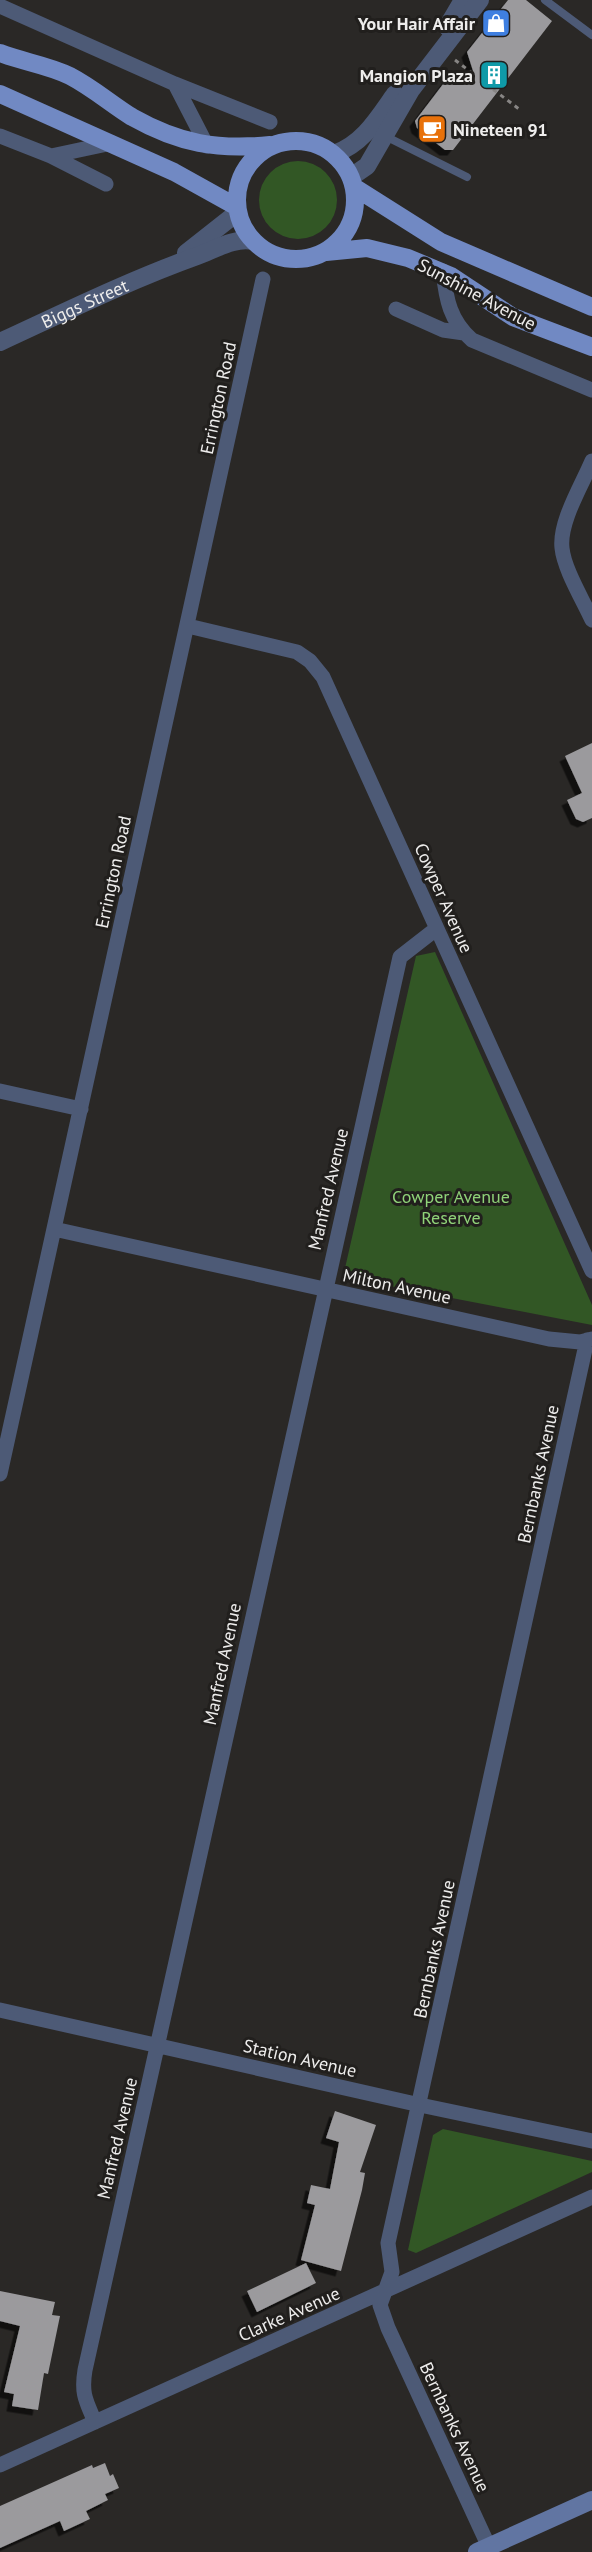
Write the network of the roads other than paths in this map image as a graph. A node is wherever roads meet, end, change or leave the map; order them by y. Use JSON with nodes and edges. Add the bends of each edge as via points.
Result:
{"nodes":[{"id":1,"x":464,"y":0,"type":"edge"},
{"id":2,"x":480,"y":0,"type":"edge"},
{"id":3,"x":545,"y":0,"type":"edge"},
{"id":4,"x":0,"y":6,"type":"edge"},
{"id":5,"x":592,"y":35,"type":"edge"},
{"id":6,"x":0,"y":53,"type":"edge"},
{"id":7,"x":175,"y":84,"type":"junction"},
{"id":8,"x":0,"y":94,"type":"edge"},
{"id":9,"x":270,"y":122,"type":"dead end"},
{"id":10,"x":383,"y":135,"type":"junction"},
{"id":11,"x":0,"y":136,"type":"edge"},
{"id":12,"x":112,"y":142,"type":"junction"},
{"id":13,"x":278,"y":144,"type":"junction"},
{"id":14,"x":207,"y":146,"type":"junction"},
{"id":15,"x":334,"y":154,"type":"junction"},
{"id":16,"x":51,"y":156,"type":"junction"},
{"id":17,"x":466,"y":177,"type":"dead end"},
{"id":18,"x":353,"y":182,"type":"junction"},
{"id":19,"x":106,"y":184,"type":"dead end"},
{"id":20,"x":238,"y":209,"type":"junction"},
{"id":21,"x":254,"y":241,"type":"junction"},
{"id":22,"x":325,"y":252,"type":"junction"},
{"id":23,"x":170,"y":265,"type":"junction"},
{"id":24,"x":443,"y":271,"type":"junction"},
{"id":25,"x":263,"y":279,"type":"dead end"},
{"id":26,"x":592,"y":307,"type":"edge"},
{"id":27,"x":396,"y":309,"type":"dead end"},
{"id":28,"x":464,"y":333,"type":"junction"},
{"id":29,"x":0,"y":342,"type":"edge"},
{"id":30,"x":592,"y":347,"type":"edge"},
{"id":31,"x":592,"y":390,"type":"edge"},
{"id":32,"x":592,"y":461,"type":"edge"},
{"id":33,"x":592,"y":620,"type":"edge"},
{"id":34,"x":188,"y":626,"type":"junction"},
{"id":35,"x":436,"y":929,"type":"junction"},
{"id":36,"x":0,"y":1091,"type":"edge"},
{"id":37,"x":81,"y":1109,"type":"junction"},
{"id":38,"x":54,"y":1230,"type":"junction"},
{"id":39,"x":592,"y":1271,"type":"edge"},
{"id":40,"x":325,"y":1290,"type":"junction"},
{"id":41,"x":589,"y":1340,"type":"edge"},
{"id":42,"x":0,"y":1474,"type":"edge"},
{"id":43,"x":0,"y":2010,"type":"edge"},
{"id":44,"x":158,"y":2045,"type":"junction"},
{"id":45,"x":420,"y":2105,"type":"junction"},
{"id":46,"x":592,"y":2141,"type":"edge"},
{"id":47,"x":592,"y":2198,"type":"edge"},
{"id":48,"x":383,"y":2294,"type":"junction"},
{"id":49,"x":95,"y":2422,"type":"junction"},
{"id":50,"x":0,"y":2465,"type":"edge"},
{"id":51,"x":592,"y":2500,"type":"edge"},
{"id":52,"x":483,"y":2549,"type":"edge"}],
"edges":[{"from":1,"to":15,"type":"street","via":[[368,130],[355,144]]},
{"from":2,"to":10,"type":"street","via":[[411,90]]},
{"from":3,"to":5,"type":"lane"},
{"from":4,"to":7,"type":"street"},
{"from":6,"to":14,"type":"main road","via":[[68,75],[132,117],[183,140]]},
{"from":7,"to":9,"type":"street"},
{"from":7,"to":14,"type":"street"},
{"from":8,"to":12,"type":"main road"},
{"from":10,"to":17,"type":"lane"},
{"from":10,"to":18,"type":"street","via":[[367,166]]},
{"from":11,"to":16,"type":"street"},
{"from":12,"to":16,"type":"street"},
{"from":12,"to":20,"type":"main road"},
{"from":13,"to":14,"type":"main road","via":[[244,148]]},
{"from":13,"to":15,"type":"main road","via":[[313,143]]},
{"from":13,"to":20,"type":"main road","via":[[246,168],[239,187]]},
{"from":15,"to":18,"type":"main road"},
{"from":16,"to":19,"type":"street"},
{"from":18,"to":22,"type":"main road","via":[[353,217],[347,231]]},
{"from":18,"to":26,"type":"main road","name":"Sunshine Avenue","via":[[441,242]]},
{"from":20,"to":21,"type":"main road","via":[[244,228]]},
{"from":20,"to":23,"type":"street","name":"Biggs Street"},
{"from":21,"to":22,"type":"main road","via":[[282,258],[304,259]]},
{"from":21,"to":23,"type":"street","name":"Biggs Street","via":[[223,246]]},
{"from":22,"to":24,"type":"main road","name":"Sunshine Avenue","via":[[380,249]]},
{"from":23,"to":29,"type":"street","name":"Biggs Street"},
{"from":24,"to":28,"type":"street","via":[[449,309]]},
{"from":24,"to":30,"type":"main road","name":"Sunshine Avenue","via":[[513,317]]},
{"from":25,"to":34,"type":"street","name":"Errington Road"},
{"from":27,"to":28,"type":"street","via":[[443,330]]},
{"from":28,"to":31,"type":"street","via":[[482,345]]},
{"from":32,"to":33,"type":"street","via":[[565,523],[562,550]]},
{"from":34,"to":35,"type":"street","name":"Cowper Avenue","via":[[297,652],[310,661],[323,677]]},
{"from":34,"to":37,"type":"street","name":"Errington Road"},
{"from":35,"to":39,"type":"street","name":"Cowper Avenue"},
{"from":35,"to":40,"type":"street","name":"Manfred Avenue","via":[[400,957]]},
{"from":36,"to":37,"type":"street"},
{"from":37,"to":38,"type":"street","name":"Errington Road"},
{"from":38,"to":40,"type":"street","name":"Milton Avenue"},
{"from":38,"to":42,"type":"street","name":"Errington Road"},
{"from":40,"to":41,"type":"street","name":"Milton Avenue","via":[[549,1340]]},
{"from":40,"to":44,"type":"street","name":"Manfred Avenue"},
{"from":41,"to":45,"type":"street","name":"Bernbanks Avenue"},
{"from":43,"to":44,"type":"street","name":"Station Avenue"},
{"from":44,"to":45,"type":"street","name":"Station Avenue"},
{"from":44,"to":49,"type":"street","name":"Manfred Avenue","via":[[85,2370],[82,2389]]},
{"from":45,"to":46,"type":"street","name":"Station Avenue"},
{"from":45,"to":48,"type":"street","name":"Bernbanks Avenue","via":[[388,2243],[391,2278]]},
{"from":47,"to":48,"type":"street","name":"Clarke Avenue"},
{"from":48,"to":49,"type":"street","name":"Clarke Avenue"},
{"from":48,"to":52,"type":"street","name":"Bernbanks Avenue","via":[[380,2305],[388,2328]]},
{"from":49,"to":50,"type":"street","name":"Clarke Avenue"},
{"from":51,"to":52,"type":"main road"}]}
